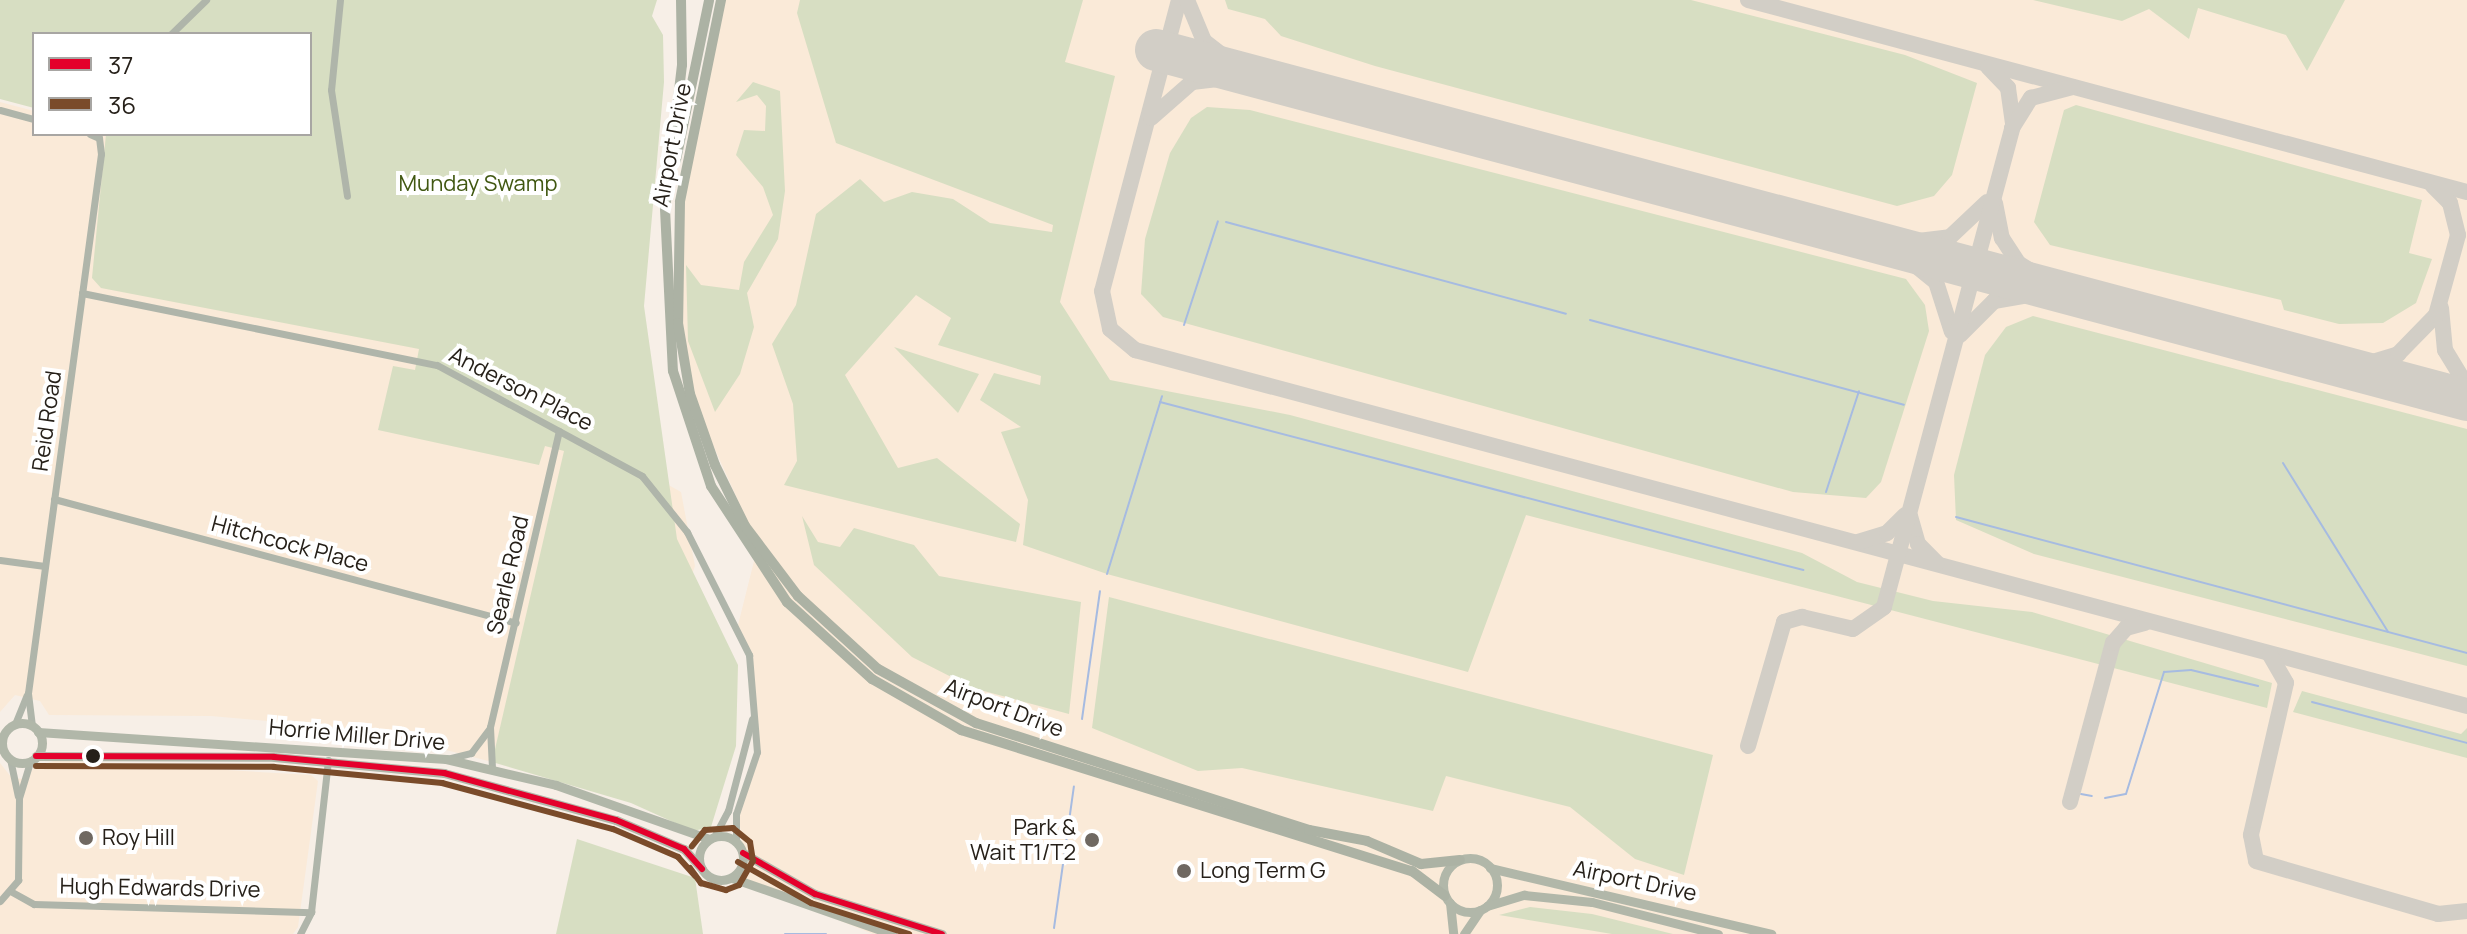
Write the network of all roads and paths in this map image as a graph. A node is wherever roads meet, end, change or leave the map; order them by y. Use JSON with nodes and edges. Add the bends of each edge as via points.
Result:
{"nodes":[{"id":1,"x":206,"y":0,"type":"edge"},
{"id":2,"x":340,"y":0,"type":"edge"},
{"id":3,"x":681,"y":0,"type":"edge"},
{"id":4,"x":709,"y":0,"type":"edge"},
{"id":5,"x":721,"y":2,"type":"edge"},
{"id":6,"x":173,"y":32,"type":"edge"},
{"id":7,"x":0,"y":110,"type":"edge"},
{"id":8,"x":32,"y":118,"type":"edge"},
{"id":9,"x":94,"y":136,"type":"edge"},
{"id":10,"x":347,"y":196,"type":"dead end"},
{"id":11,"x":664,"y":273,"type":"junction"},
{"id":12,"x":82,"y":293,"type":"junction"},
{"id":13,"x":559,"y":431,"type":"junction"},
{"id":14,"x":54,"y":499,"type":"junction"},
{"id":15,"x":0,"y":560,"type":"edge"},
{"id":16,"x":45,"y":566,"type":"junction"},
{"id":17,"x":516,"y":623,"type":"junction"},
{"id":18,"x":28,"y":693,"type":"junction"},
{"id":19,"x":754,"y":697,"type":"junction"},
{"id":20,"x":490,"y":727,"type":"junction"},
{"id":21,"x":7,"y":729,"type":"edge"},
{"id":22,"x":35,"y":729,"type":"junction"},
{"id":23,"x":5,"y":755,"type":"edge"},
{"id":24,"x":33,"y":758,"type":"junction"},
{"id":25,"x":446,"y":759,"type":"junction"},
{"id":26,"x":328,"y":760,"type":"junction"},
{"id":27,"x":492,"y":768,"type":"junction"},
{"id":28,"x":19,"y":798,"type":"junction"},
{"id":29,"x":711,"y":838,"type":"junction"},
{"id":30,"x":736,"y":841,"type":"junction"},
{"id":31,"x":743,"y":853,"type":"junction"},
{"id":32,"x":1460,"y":860,"type":"junction"},
{"id":33,"x":1490,"y":868,"type":"junction"},
{"id":34,"x":702,"y":869,"type":"junction"},
{"id":35,"x":732,"y":878,"type":"junction"},
{"id":36,"x":12,"y":892,"type":"junction"},
{"id":37,"x":1448,"y":900,"type":"junction"},
{"id":38,"x":0,"y":901,"type":"edge"},
{"id":39,"x":1483,"y":908,"type":"junction"},
{"id":40,"x":311,"y":912,"type":"junction"},
{"id":41,"x":300,"y":934,"type":"edge"},
{"id":42,"x":892,"y":934,"type":"edge"},
{"id":43,"x":942,"y":934,"type":"edge"},
{"id":44,"x":1453,"y":934,"type":"edge"},
{"id":45,"x":1464,"y":934,"type":"edge"},
{"id":46,"x":1718,"y":934,"type":"edge"},
{"id":47,"x":1771,"y":934,"type":"edge"}],
"edges":[{"from":1,"to":6,"type":"street"},
{"from":2,"to":10,"type":"street","via":[[332,114]]},
{"from":3,"to":11,"type":"highway"},
{"from":4,"to":11,"type":"highway","via":[[671,190]]},
{"from":5,"to":32,"type":"highway","name":"Airport Drive","via":[[680,202],[681,347],[725,487],[798,596],[878,669],[976,723],[1315,832],[1367,841],[1416,863]]},
{"from":7,"to":8,"type":"street"},
{"from":9,"to":12,"type":"street","name":"Reid Road","via":[[101,154]]},
{"from":11,"to":37,"type":"highway","name":"Airport Drive","via":[[676,387],[711,486],[777,591],[849,662],[976,736],[1412,871]]},
{"from":12,"to":13,"type":"street","name":"Anderson Place","via":[[437,365]]},
{"from":12,"to":14,"type":"street","name":"Reid Road"},
{"from":13,"to":17,"type":"street","name":"Searle Road"},
{"from":13,"to":19,"type":"street","name":"Anderson Place","via":[[626,463],[668,503],[737,625]]},
{"from":14,"to":16,"type":"street","name":"Reid Road"},
{"from":14,"to":17,"type":"street","name":"Hitchcock Place"},
{"from":15,"to":16,"type":"street"},
{"from":16,"to":18,"type":"street","name":"Reid Road"},
{"from":17,"to":20,"type":"street","name":"Searle Road"},
{"from":18,"to":21,"type":"street","name":"Reid Road"},
{"from":18,"to":22,"type":"street","name":"Reid Road"},
{"from":19,"to":29,"type":"street","name":"Anderson Place","via":[[744,759]]},
{"from":19,"to":30,"type":"street","name":"Anderson Place","via":[[756,762],[736,814]]},
{"from":20,"to":25,"type":"street","name":"Searle Road","via":[[471,753]]},
{"from":20,"to":27,"type":"street","name":"Searle Road"},
{"from":21,"to":22,"type":"main road","name":"Horrie Miller Drive"},
{"from":21,"to":23,"type":"main road"},
{"from":22,"to":24,"type":"main road"},
{"from":22,"to":25,"type":"main road","name":"Horrie Miller Drive"},
{"from":23,"to":24,"type":"main road","name":"Horrie Miller Drive"},
{"from":23,"to":28,"type":"street"},
{"from":24,"to":26,"type":"main road","name":"Horrie Miller Drive"},
{"from":24,"to":28,"type":"street"},
{"from":25,"to":27,"type":"main road","name":"Horrie Miller Drive"},
{"from":26,"to":34,"type":"main road","name":"Horrie Miller Drive","via":[[444,773],[542,795],[653,834],[684,849]]},
{"from":26,"to":40,"type":"street"},
{"from":27,"to":29,"type":"main road","name":"Horrie Miller Drive"},
{"from":28,"to":36,"type":"street"},
{"from":29,"to":30,"type":"main road"},
{"from":29,"to":34,"type":"main road","via":[[699,856]]},
{"from":30,"to":31,"type":"main road"},
{"from":31,"to":35,"type":"main road"},
{"from":31,"to":43,"type":"main road","via":[[815,894]]},
{"from":32,"to":33,"type":"main road"},
{"from":32,"to":37,"type":"main road","via":[[1445,875]]},
{"from":33,"to":39,"type":"main road","via":[[1496,888]]},
{"from":33,"to":47,"type":"main road","name":"Airport Drive"},
{"from":34,"to":35,"type":"main road","via":[[718,880]]},
{"from":35,"to":42,"type":"main road"},
{"from":36,"to":38,"type":"street"},
{"from":36,"to":40,"type":"street","name":"Hugh Edwards Drive","via":[[34,904]]},
{"from":37,"to":39,"type":"main road"},
{"from":37,"to":44,"type":"main road"},
{"from":39,"to":45,"type":"main road"},
{"from":39,"to":46,"type":"main road","name":"Airport Drive","via":[[1524,895],[1553,897]]},
{"from":40,"to":41,"type":"street"}]}
